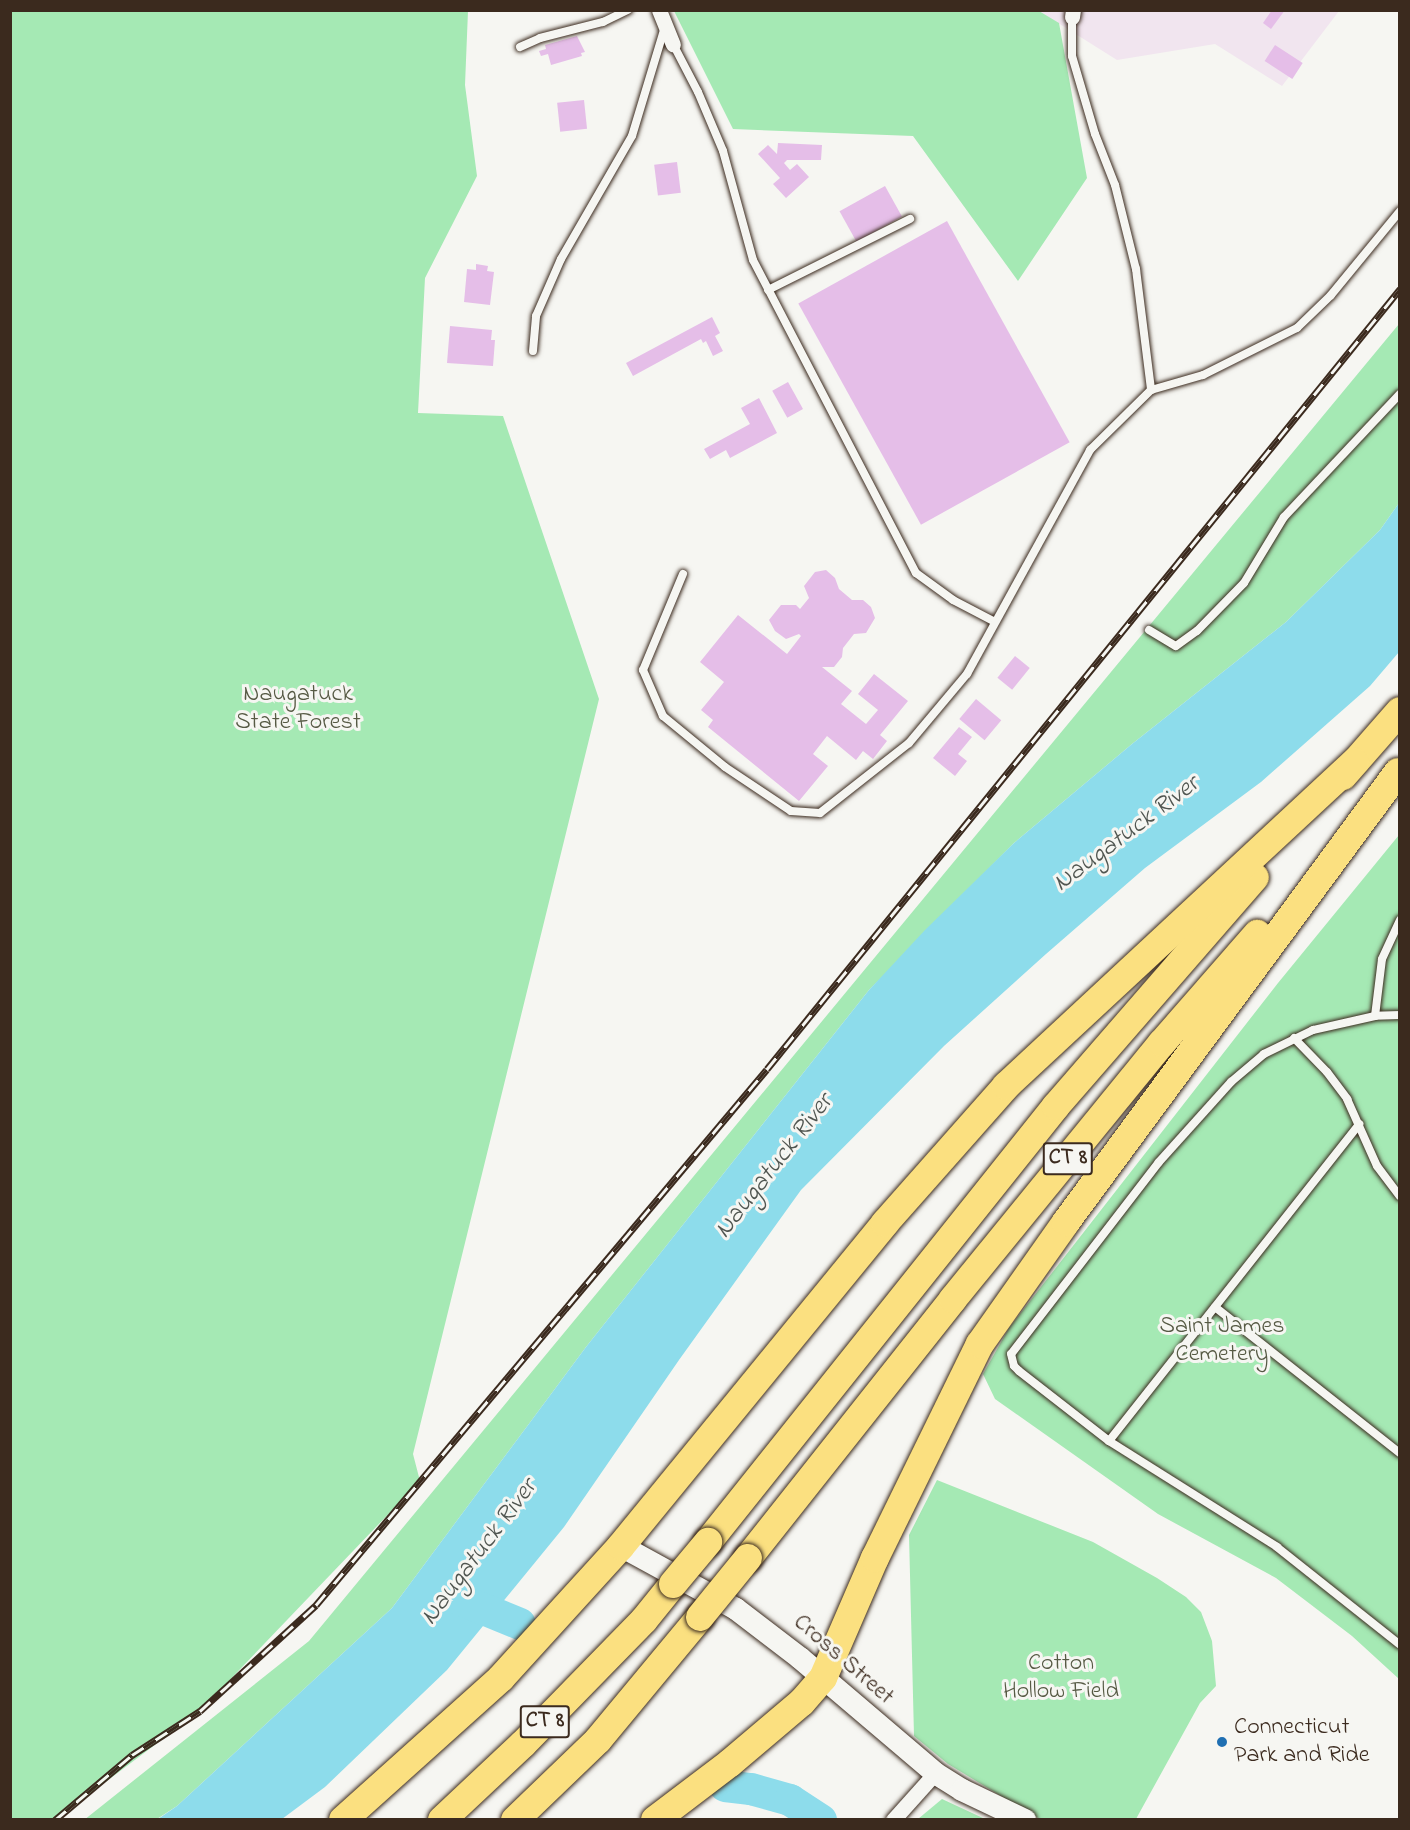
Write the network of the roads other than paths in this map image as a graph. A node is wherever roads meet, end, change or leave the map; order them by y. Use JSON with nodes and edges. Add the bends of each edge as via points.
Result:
{"nodes":[{"id":1,"x":628,"y":10,"type":"edge"},
{"id":2,"x":659,"y":10,"type":"edge"},
{"id":3,"x":1072,"y":14,"type":"edge"},
{"id":4,"x":665,"y":26,"type":"junction"},
{"id":5,"x":673,"y":44,"type":"joint"},
{"id":6,"x":520,"y":47,"type":"dead end"},
{"id":7,"x":1400,"y":211,"type":"edge"},
{"id":8,"x":910,"y":219,"type":"dead end"},
{"id":9,"x":768,"y":290,"type":"junction"},
{"id":10,"x":533,"y":351,"type":"dead end"},
{"id":11,"x":1151,"y":390,"type":"junction"},
{"id":12,"x":1400,"y":394,"type":"edge"},
{"id":13,"x":683,"y":574,"type":"dead end"},
{"id":14,"x":994,"y":622,"type":"junction"},
{"id":15,"x":1149,"y":630,"type":"dead end"},
{"id":16,"x":1400,"y":711,"type":"edge"},
{"id":17,"x":1355,"y":762,"type":"junction"},
{"id":18,"x":1399,"y":771,"type":"edge"},
{"id":19,"x":1400,"y":920,"type":"edge"},
{"id":20,"x":1400,"y":1015,"type":"edge"},
{"id":21,"x":1376,"y":1016,"type":"junction"},
{"id":22,"x":1294,"y":1038,"type":"junction"},
{"id":23,"x":1359,"y":1124,"type":"junction"},
{"id":24,"x":1400,"y":1196,"type":"edge"},
{"id":25,"x":1215,"y":1306,"type":"junction"},
{"id":26,"x":1109,"y":1441,"type":"junction"},
{"id":27,"x":1400,"y":1453,"type":"edge"},
{"id":28,"x":621,"y":1546,"type":"junction"},
{"id":29,"x":1400,"y":1645,"type":"edge"},
{"id":30,"x":823,"y":1678,"type":"junction"},
{"id":31,"x":935,"y":1773,"type":"junction"},
{"id":32,"x":343,"y":1820,"type":"edge"},
{"id":33,"x":442,"y":1820,"type":"edge"},
{"id":34,"x":515,"y":1820,"type":"edge"},
{"id":35,"x":655,"y":1820,"type":"edge"},
{"id":36,"x":893,"y":1820,"type":"edge"},
{"id":37,"x":1025,"y":1820,"type":"edge"}],
"edges":[{"from":1,"to":6,"type":"lane","via":[[603,22]]},
{"from":2,"to":4,"type":"street"},
{"from":3,"to":11,"type":"lane","via":[[1072,56],[1114,185],[1136,269]]},
{"from":4,"to":5,"type":"street"},
{"from":4,"to":10,"type":"lane","via":[[632,136],[561,260],[537,316]]},
{"from":5,"to":9,"type":"lane","via":[[723,152],[753,260]]},
{"from":7,"to":11,"type":"lane","via":[[1332,295],[1297,328],[1203,375]]},
{"from":8,"to":9,"type":"lane"},
{"from":9,"to":14,"type":"lane","via":[[916,573],[953,600]]},
{"from":11,"to":14,"type":"lane","via":[[1090,450]]},
{"from":12,"to":15,"type":"lane","via":[[1284,517],[1244,583],[1197,631],[1176,646]]},
{"from":13,"to":14,"type":"lane","via":[[643,669],[663,716],[725,767],[791,811],[820,813],[909,743],[967,674]]},
{"from":16,"to":17,"type":"highway","number":"CT 8"},
{"from":17,"to":28,"type":"highway","via":[[1006,1086],[885,1223]]},
{"from":17,"to":33,"type":"highway","number":"CT 8","bridge":true,"via":[[1056,1106],[644,1620]]},
{"from":18,"to":30,"type":"highway","via":[[980,1344],[875,1558]]},
{"from":18,"to":34,"type":"highway","number":"CT 8","bridge":true,"via":[[1162,1043],[598,1740]]},
{"from":19,"to":21,"type":"lane","via":[[1382,959]]},
{"from":20,"to":21,"type":"lane"},
{"from":21,"to":22,"type":"lane"},
{"from":22,"to":23,"type":"lane","via":[[1327,1072]]},
{"from":22,"to":26,"type":"lane","via":[[1264,1054],[1211,1102],[1013,1348],[1012,1360],[1019,1371]]},
{"from":23,"to":24,"type":"lane","via":[[1377,1166]]},
{"from":23,"to":25,"type":"lane"},
{"from":25,"to":26,"type":"lane"},
{"from":25,"to":27,"type":"lane"},
{"from":26,"to":29,"type":"lane","via":[[1277,1547]]},
{"from":28,"to":30,"type":"street","name":"Cross Street","via":[[736,1609]]},
{"from":28,"to":32,"type":"highway","via":[[501,1678]]},
{"from":30,"to":31,"type":"street","name":"Cross Street"},
{"from":30,"to":35,"type":"highway","via":[[802,1702],[730,1763]]},
{"from":31,"to":36,"type":"street"},
{"from":31,"to":37,"type":"street","name":"Cross Street"}]}
